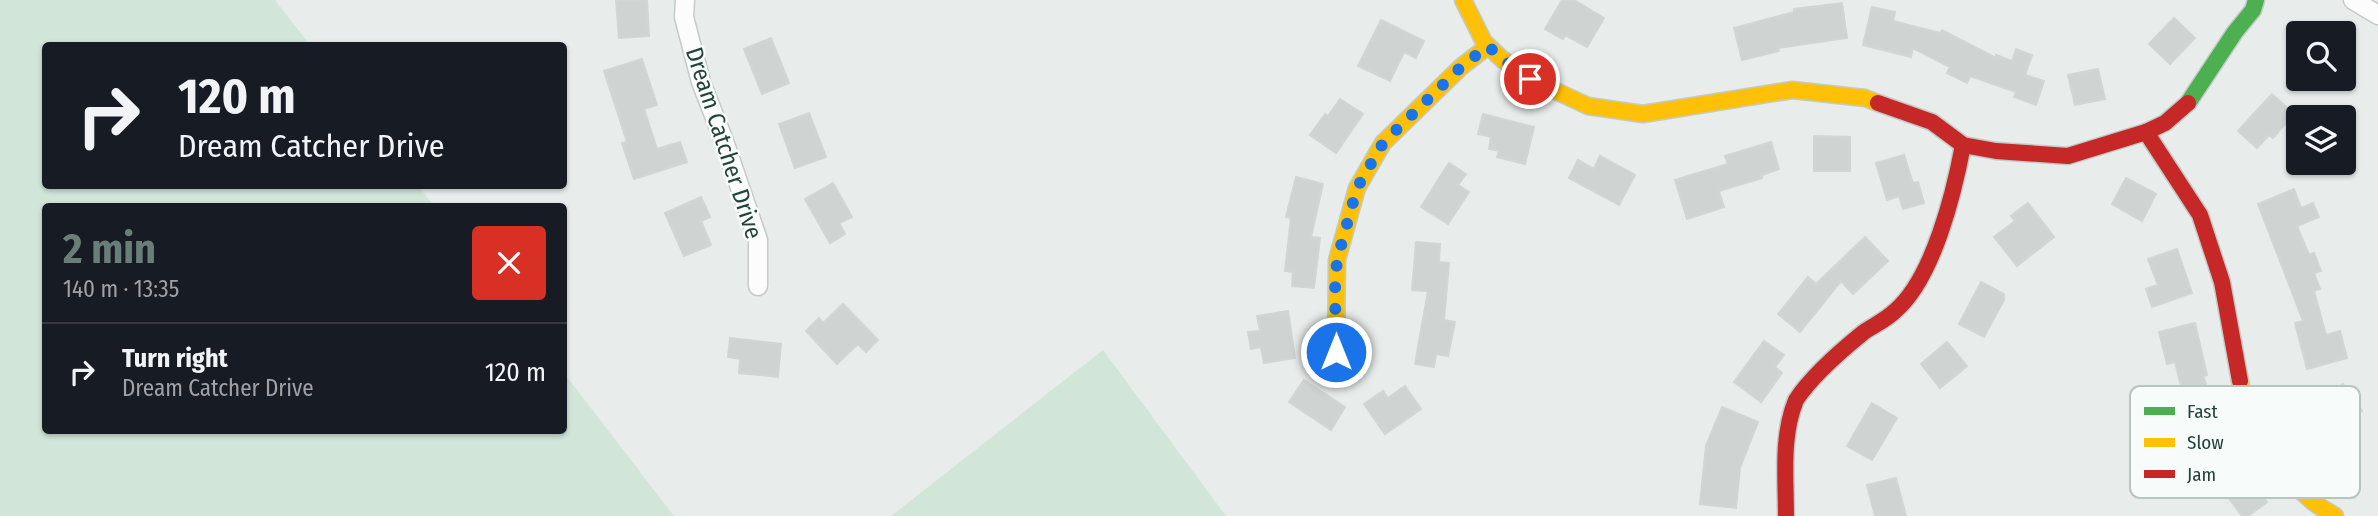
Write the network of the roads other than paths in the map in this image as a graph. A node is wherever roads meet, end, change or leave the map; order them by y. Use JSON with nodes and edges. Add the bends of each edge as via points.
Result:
{"nodes":[{"id":1,"x":685,"y":0,"type":"edge"},
{"id":2,"x":1463,"y":0,"type":"edge"},
{"id":3,"x":2256,"y":0,"type":"edge"},
{"id":4,"x":2353,"y":0,"type":"edge"},
{"id":5,"x":2378,"y":15,"type":"edge"},
{"id":6,"x":1488,"y":46,"type":"junction"},
{"id":7,"x":2146,"y":132,"type":"junction"},
{"id":8,"x":1963,"y":145,"type":"junction"},
{"id":9,"x":758,"y":286,"type":"dead end"},
{"id":10,"x":1336,"y":352,"type":"dead end"},
{"id":11,"x":2241,"y":386,"type":"edge"},
{"id":12,"x":2309,"y":498,"type":"edge"},
{"id":13,"x":1786,"y":516,"type":"edge"},
{"id":14,"x":2335,"y":516,"type":"edge"}],
"edges":[{"from":1,"to":9,"type":"street","name":"Dream Catcher Drive","via":[[684,17],[701,82],[758,240]]},
{"from":2,"to":6,"type":"street"},
{"from":3,"to":7,"type":"street","via":[[2187,105]]},
{"from":4,"to":5,"type":"street"},
{"from":6,"to":8,"type":"street","via":[[1530,79],[1588,106],[1643,114],[1792,90],[1866,98],[1932,122]]},
{"from":6,"to":10,"type":"street","via":[[1383,143],[1357,188],[1337,260]]},
{"from":7,"to":8,"type":"street","via":[[2068,156]]},
{"from":7,"to":11,"type":"street","via":[[2200,215],[2222,282]]},
{"from":8,"to":13,"type":"street","via":[[1931,257],[1914,292],[1898,310],[1834,359],[1796,400],[1786,453]]},
{"from":12,"to":14,"type":"street"}]}
